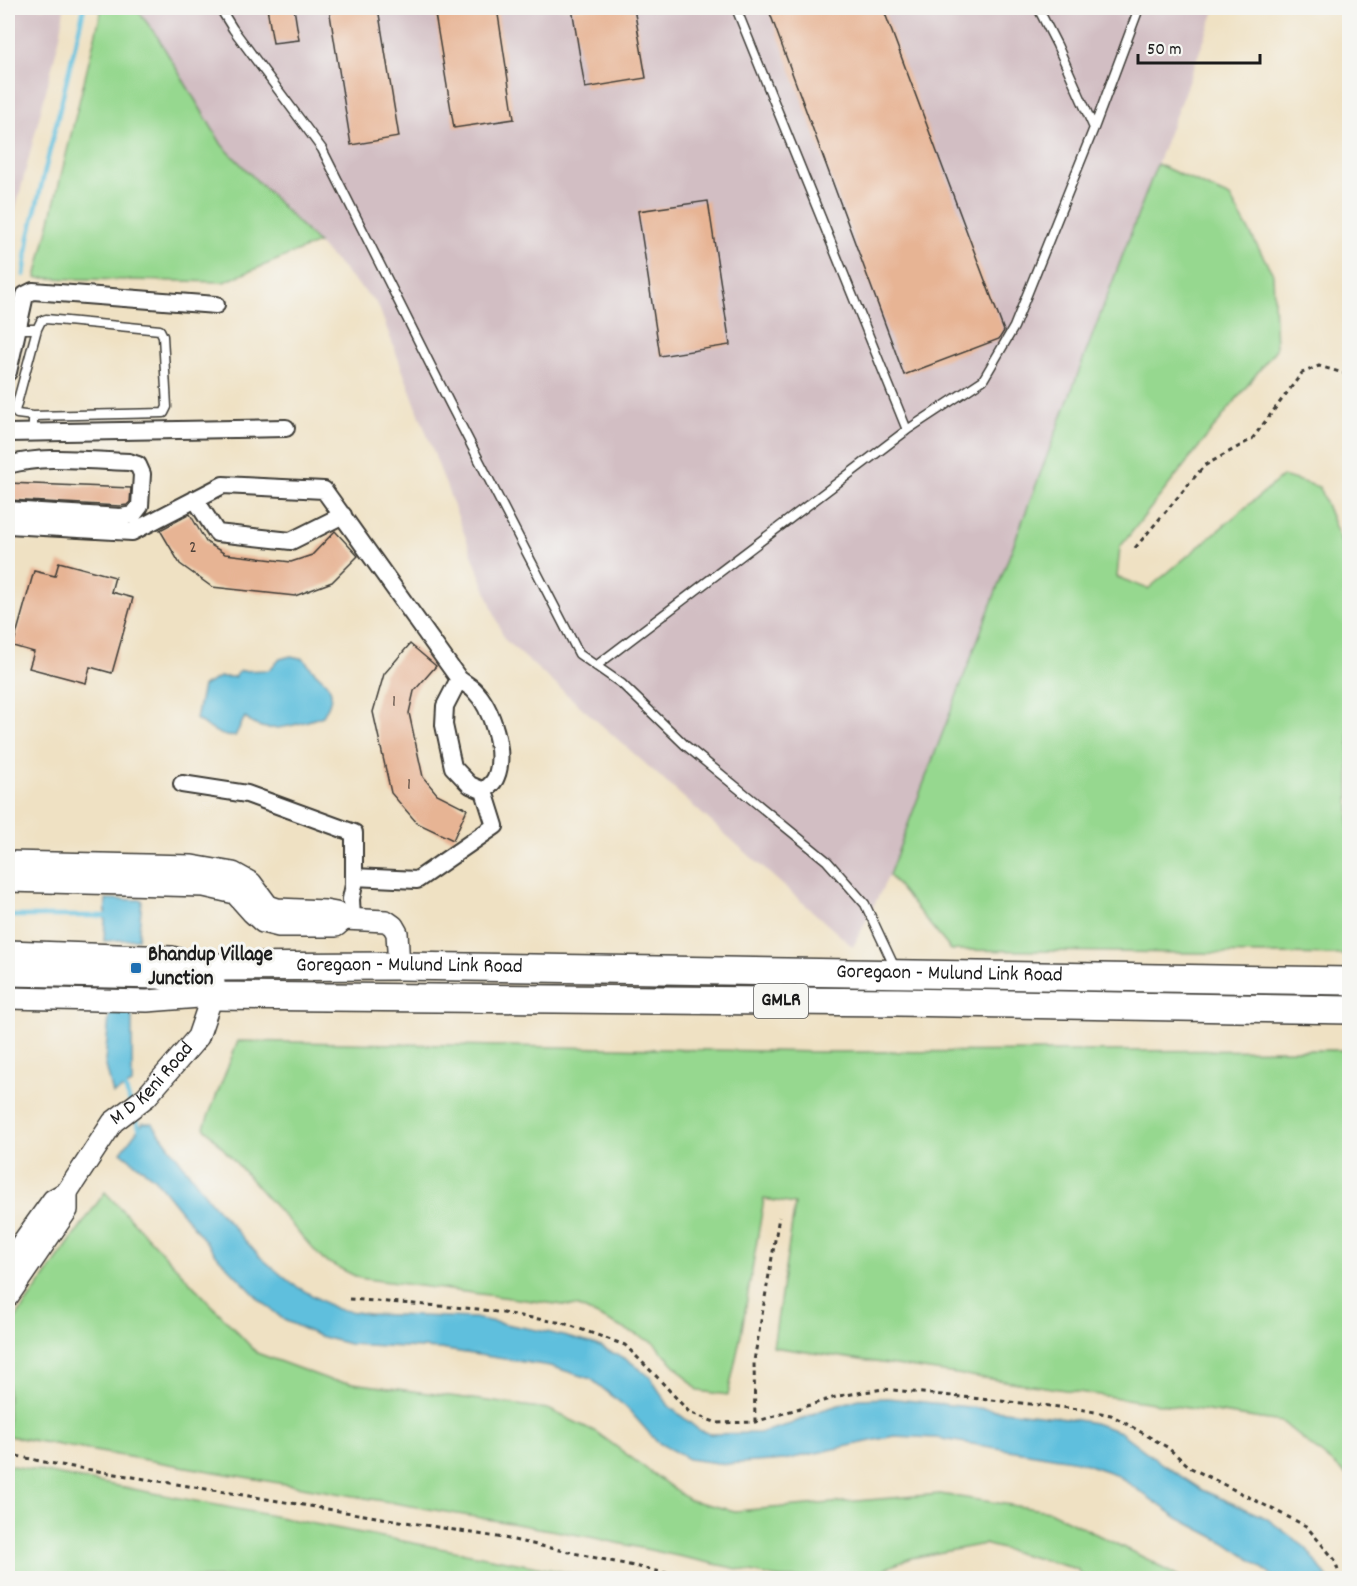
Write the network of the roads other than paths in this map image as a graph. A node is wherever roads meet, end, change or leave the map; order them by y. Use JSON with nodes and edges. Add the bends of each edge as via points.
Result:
{"nodes":[{"id":1,"x":220,"y":8,"type":"edge"},
{"id":2,"x":736,"y":8,"type":"edge"},
{"id":3,"x":1038,"y":8,"type":"edge"},
{"id":4,"x":1139,"y":8,"type":"edge"},
{"id":5,"x":1094,"y":128,"type":"junction"},
{"id":6,"x":216,"y":305,"type":"dead end"},
{"id":7,"x":18,"y":329,"type":"junction"},
{"id":8,"x":38,"y":330,"type":"junction"},
{"id":9,"x":8,"y":372,"type":"edge"},
{"id":10,"x":141,"y":413,"type":"junction"},
{"id":11,"x":33,"y":424,"type":"junction"},
{"id":12,"x":286,"y":428,"type":"dead end"},
{"id":13,"x":907,"y":430,"type":"junction"},
{"id":14,"x":141,"y":431,"type":"junction"},
{"id":15,"x":8,"y":433,"type":"edge"},
{"id":16,"x":8,"y":465,"type":"edge"},
{"id":17,"x":195,"y":499,"type":"junction"},
{"id":18,"x":8,"y":510,"type":"edge"},
{"id":19,"x":343,"y":515,"type":"junction"},
{"id":20,"x":8,"y":525,"type":"edge"},
{"id":21,"x":596,"y":666,"type":"junction"},
{"id":22,"x":459,"y":679,"type":"junction"},
{"id":23,"x":182,"y":784,"type":"dead end"},
{"id":24,"x":484,"y":791,"type":"junction"},
{"id":25,"x":8,"y":862,"type":"edge"},
{"id":26,"x":205,"y":877,"type":"junction"},
{"id":27,"x":8,"y":881,"type":"edge"},
{"id":28,"x":354,"y":881,"type":"junction"},
{"id":29,"x":353,"y":919,"type":"junction"},
{"id":30,"x":8,"y":951,"type":"edge"},
{"id":31,"x":99,"y":963,"type":"junction"},
{"id":32,"x":399,"y":966,"type":"junction"},
{"id":33,"x":214,"y":967,"type":"junction"},
{"id":34,"x":148,"y":968,"type":"junction"},
{"id":35,"x":8,"y":972,"type":"edge"},
{"id":36,"x":1350,"y":981,"type":"edge"},
{"id":37,"x":898,"y":988,"type":"junction"},
{"id":38,"x":212,"y":996,"type":"junction"},
{"id":39,"x":8,"y":998,"type":"edge"},
{"id":40,"x":1350,"y":1010,"type":"edge"},
{"id":41,"x":67,"y":1191,"type":"junction"},
{"id":42,"x":8,"y":1263,"type":"edge"},
{"id":43,"x":8,"y":1296,"type":"edge"}],
"edges":[{"from":1,"to":21,"type":"lane","via":[[322,148],[579,654]]},
{"from":2,"to":13,"type":"lane"},
{"from":3,"to":5,"type":"lane"},
{"from":4,"to":5,"type":"lane"},
{"from":5,"to":13,"type":"lane","via":[[1014,327],[983,380]]},
{"from":6,"to":7,"type":"street","via":[[33,291],[25,296]]},
{"from":7,"to":8,"type":"lane"},
{"from":7,"to":9,"type":"street"},
{"from":8,"to":10,"type":"lane","via":[[46,319],[160,330],[168,407],[164,413]]},
{"from":8,"to":11,"type":"lane","via":[[15,411]]},
{"from":10,"to":11,"type":"lane"},
{"from":10,"to":14,"type":"lane"},
{"from":11,"to":14,"type":"street"},
{"from":11,"to":15,"type":"street"},
{"from":12,"to":14,"type":"street"},
{"from":13,"to":21,"type":"lane"},
{"from":16,"to":18,"type":"street","via":[[44,459],[129,462],[138,465],[142,474],[140,506],[133,515]]},
{"from":17,"to":19,"type":"street","via":[[223,485],[324,489]]},
{"from":17,"to":19,"type":"street","via":[[217,533],[291,541]]},
{"from":17,"to":20,"type":"street","via":[[132,532]]},
{"from":19,"to":22,"type":"street"},
{"from":21,"to":37,"type":"lane","via":[[622,684],[685,745],[827,861],[866,904]]},
{"from":22,"to":24,"type":"street","via":[[475,691],[496,736],[501,759],[496,779]]},
{"from":22,"to":24,"type":"street","via":[[445,705],[444,725],[453,767],[470,785]]},
{"from":23,"to":28,"type":"street","via":[[247,794],[354,833]]},
{"from":24,"to":28,"type":"street","via":[[495,826],[417,880]]},
{"from":25,"to":26,"type":"street"},
{"from":26,"to":27,"type":"street"},
{"from":26,"to":29,"type":"street","via":[[238,885],[251,883],[265,913],[277,909],[317,918],[336,913]]},
{"from":28,"to":29,"type":"street"},
{"from":29,"to":32,"type":"street","via":[[386,921],[393,926]]},
{"from":30,"to":31,"type":"street"},
{"from":31,"to":34,"type":"main road"},
{"from":31,"to":35,"type":"main road"},
{"from":32,"to":33,"type":"main road","name":"Goregaon - Mulund Link Road","number":"GMLR"},
{"from":32,"to":37,"type":"main road","name":"Goregaon - Mulund Link Road","number":"GMLR"},
{"from":33,"to":34,"type":"main road","name":"Goregaon - Mulund Link Road","number":"GMLR"},
{"from":33,"to":38,"type":"street","name":"M D Keni Road"},
{"from":34,"to":38,"type":"main road","name":"Goregaon - Mulund Link Road","number":"GMLR"},
{"from":36,"to":37,"type":"main road","name":"Goregaon - Mulund Link Road","number":"GMLR"},
{"from":37,"to":38,"type":"main road","name":"Goregaon - Mulund Link Road","number":"GMLR"},
{"from":37,"to":40,"type":"main road","name":"Goregaon - Mulund Link Road","number":"GMLR"},
{"from":38,"to":39,"type":"street","via":[[147,1001]]},
{"from":38,"to":41,"type":"street","name":"M D Keni Road","via":[[198,1037],[146,1097],[113,1122]]},
{"from":41,"to":42,"type":"street","name":"M D Keni Road","via":[[53,1200]]},
{"from":41,"to":43,"type":"street","name":"M D Keni Road","via":[[67,1210]]}]}
